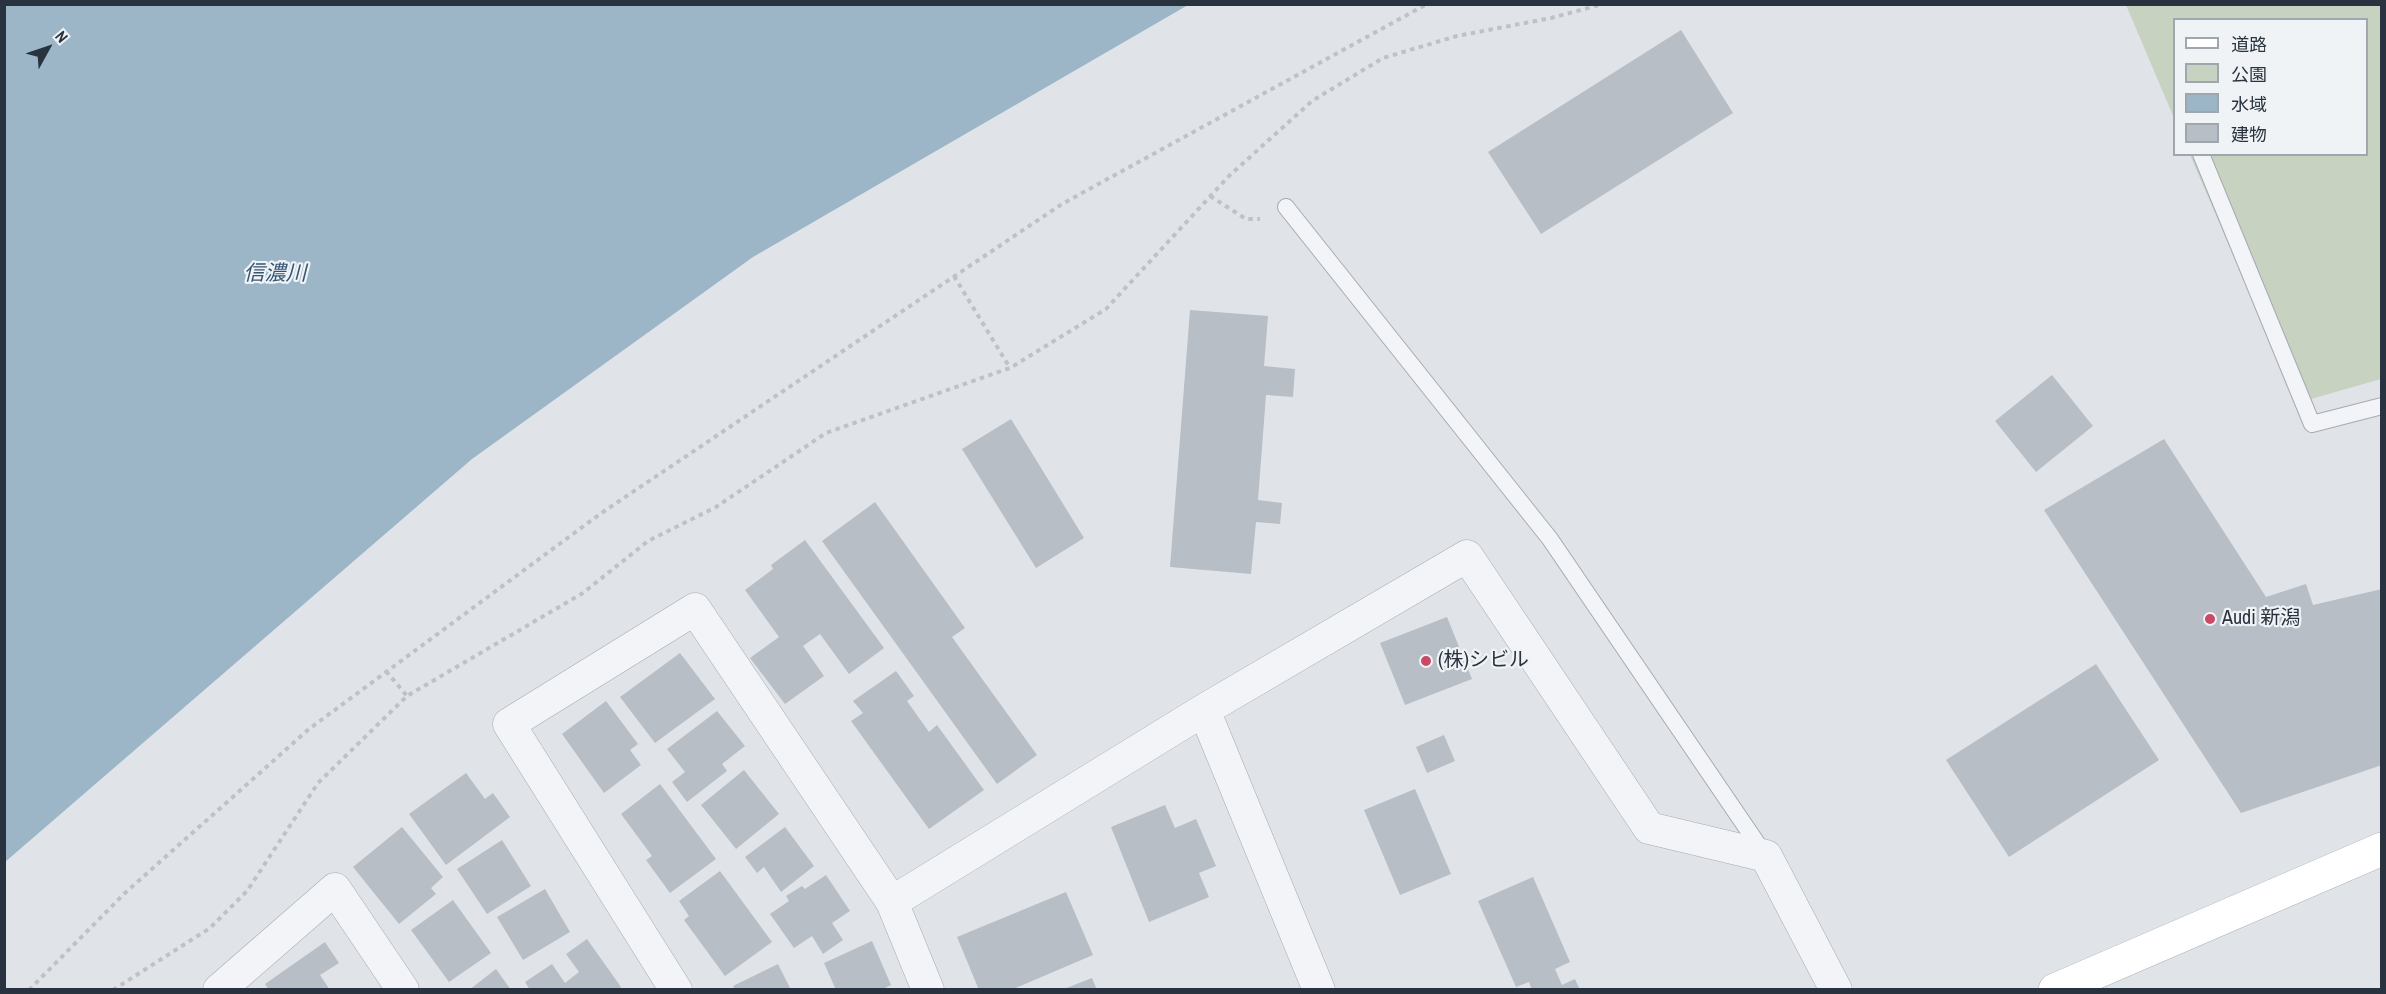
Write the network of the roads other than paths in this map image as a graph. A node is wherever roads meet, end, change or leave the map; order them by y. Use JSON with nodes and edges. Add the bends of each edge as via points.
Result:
{"nodes":[{"id":1,"x":2202,"y":156,"type":"edge"},
{"id":2,"x":1286,"y":207,"type":"road end"},
{"id":3,"x":2382,"y":406,"type":"edge"},
{"id":4,"x":1204,"y":710,"type":"junction"},
{"id":5,"x":2382,"y":849,"type":"edge"},
{"id":6,"x":1766,"y":856,"type":"junction"},
{"id":7,"x":892,"y":902,"type":"junction"},
{"id":8,"x":219,"y":990,"type":"edge"},
{"id":9,"x":403,"y":990,"type":"edge"},
{"id":10,"x":676,"y":990,"type":"edge"},
{"id":11,"x":928,"y":990,"type":"edge"},
{"id":12,"x":1319,"y":990,"type":"edge"},
{"id":13,"x":1836,"y":990,"type":"edge"},
{"id":14,"x":2055,"y":990,"type":"edge"}],
"edges":[{"from":1,"to":3,"type":"lane","via":[[2312,424]]},
{"from":2,"to":6,"type":"lane","via":[[1550,539]]},
{"from":4,"to":6,"type":"street","via":[[1467,555],[1649,828]]},
{"from":4,"to":7,"type":"street"},
{"from":4,"to":12,"type":"street"},
{"from":5,"to":14,"type":"street"},
{"from":6,"to":13,"type":"street"},
{"from":7,"to":10,"type":"street","via":[[696,609],[509,724]]},
{"from":7,"to":11,"type":"street"},
{"from":8,"to":9,"type":"street","via":[[335,889]]}]}
